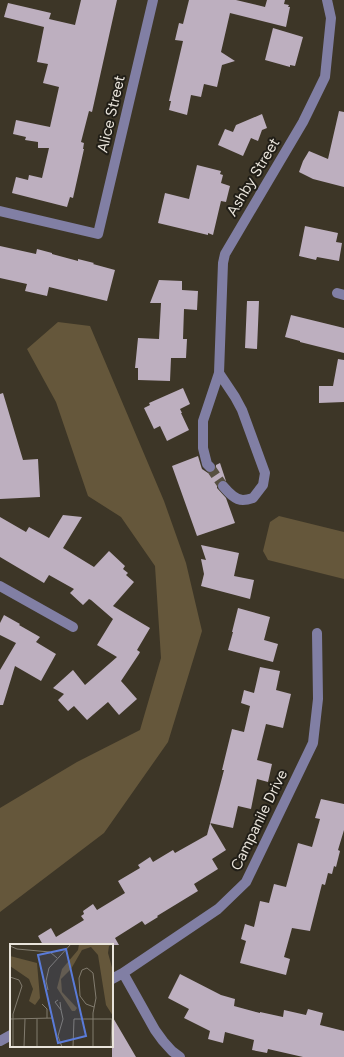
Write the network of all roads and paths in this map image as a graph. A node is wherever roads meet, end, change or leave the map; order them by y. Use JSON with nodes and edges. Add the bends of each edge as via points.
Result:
{"nodes":[{"id":1,"x":153,"y":0,"type":"edge"},
{"id":2,"x":327,"y":0,"type":"edge"},
{"id":3,"x":0,"y":212,"type":"edge"},
{"id":4,"x":219,"y":373,"type":"junction"},
{"id":5,"x":210,"y":467,"type":"tunnel mouth"},
{"id":6,"x":223,"y":486,"type":"tunnel mouth"},
{"id":7,"x":0,"y":586,"type":"edge"},
{"id":8,"x":73,"y":627,"type":"dead end"},
{"id":9,"x":317,"y":633,"type":"dead end"},
{"id":10,"x":123,"y":973,"type":"junction"},
{"id":11,"x":113,"y":978,"type":"edge"},
{"id":12,"x":10,"y":1036,"type":"edge"},
{"id":13,"x":0,"y":1042,"type":"edge"},
{"id":14,"x":180,"y":1057,"type":"edge"}],
"edges":[{"from":1,"to":3,"type":"street","name":"Alice Street","via":[[98,234]]},
{"from":2,"to":4,"type":"street","name":"Ashby Street","via":[[331,18],[324,77],[303,122],[225,254]]},
{"from":4,"to":5,"type":"street","name":"Ashby Street","via":[[203,421],[203,448]]},
{"from":4,"to":6,"type":"street","via":[[242,410],[265,473],[262,485],[253,498],[242,500],[233,496]]},
{"from":7,"to":8,"type":"street"},
{"from":9,"to":10,"type":"street","name":"Campanile Drive","via":[[318,699],[314,743],[246,882],[218,909]]},
{"from":10,"to":11,"type":"street","name":"Campanile Drive"},
{"from":10,"to":14,"type":"street","via":[[155,1030]]},
{"from":12,"to":13,"type":"street"}]}
